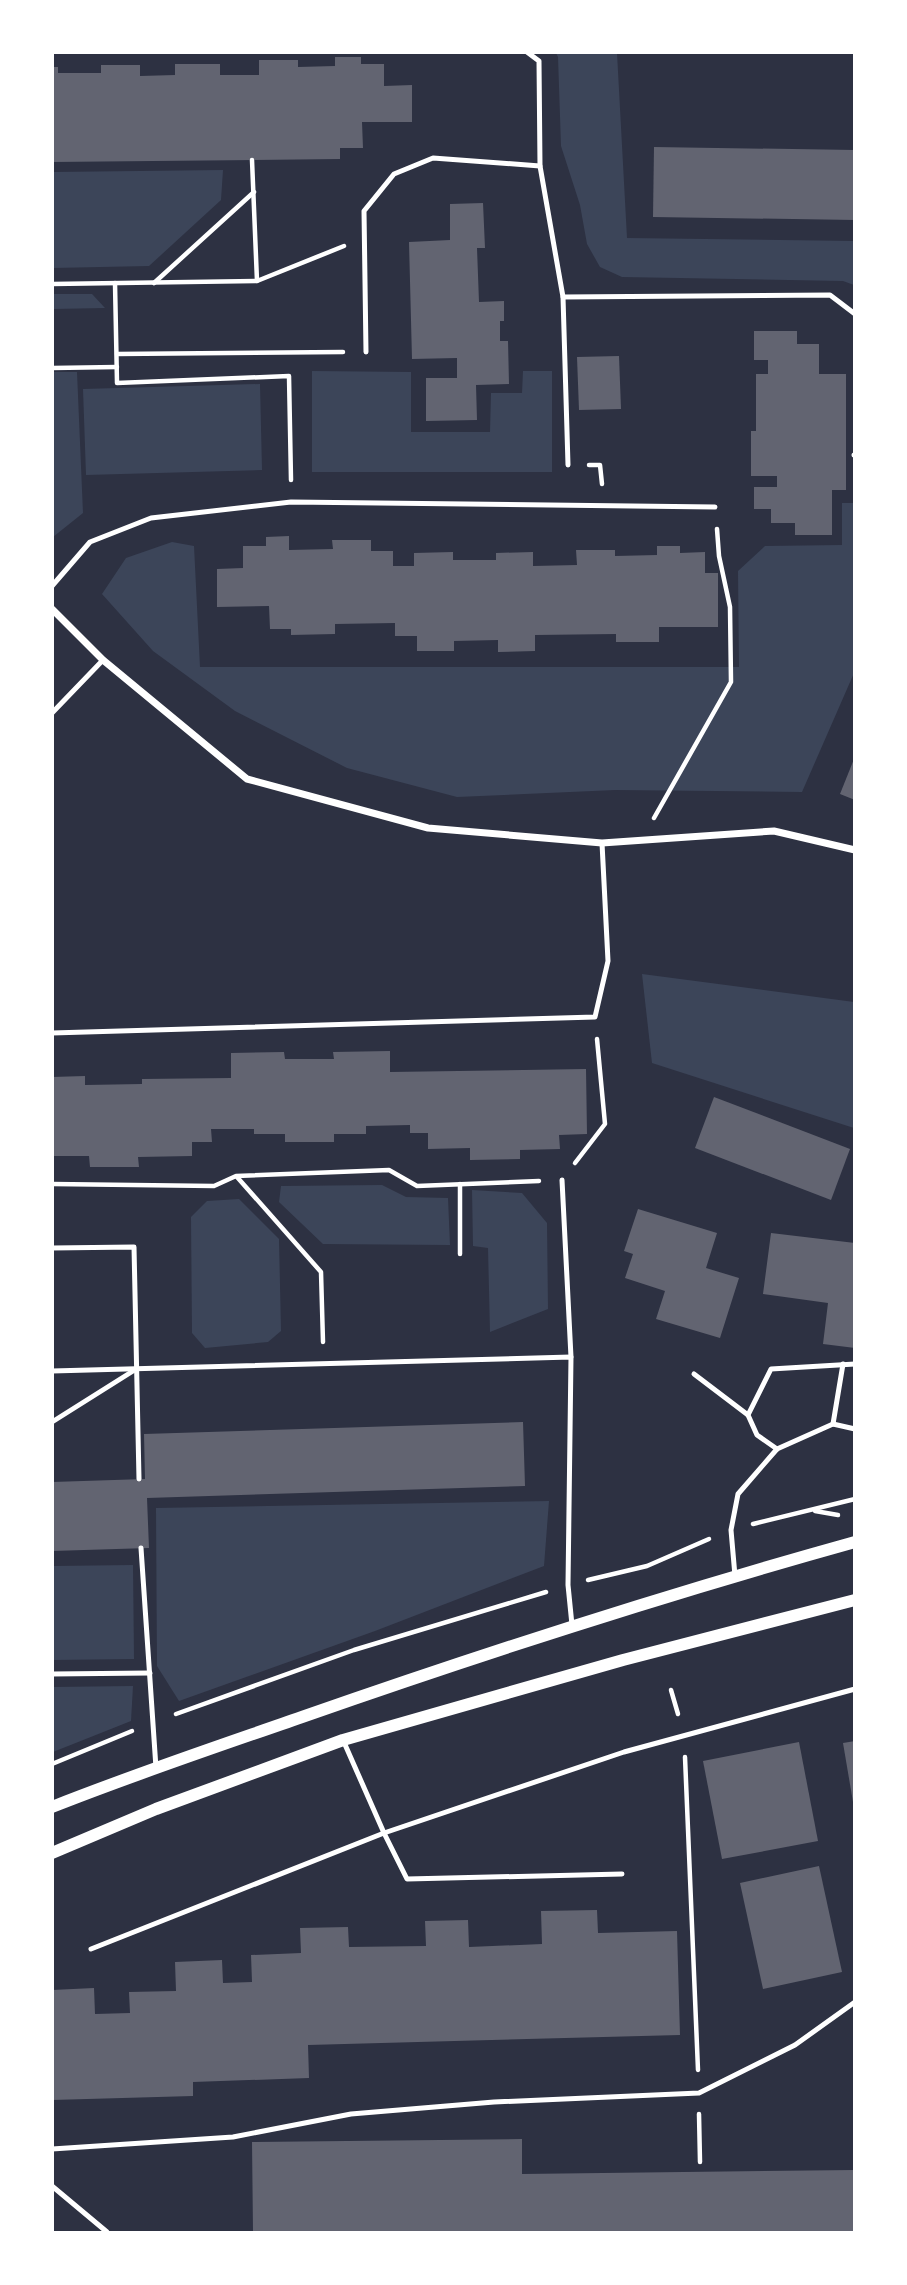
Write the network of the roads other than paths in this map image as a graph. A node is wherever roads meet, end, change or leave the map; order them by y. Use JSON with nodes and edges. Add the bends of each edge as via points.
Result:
{"nodes":[{"id":1,"x":527,"y":52,"type":"edge"},
{"id":2,"x":540,"y":166,"type":"junction"},
{"id":3,"x":563,"y":297,"type":"junction"},
{"id":4,"x":855,"y":314,"type":"edge"},
{"id":5,"x":366,"y":352,"type":"road end"},
{"id":6,"x":568,"y":465,"type":"dead end"},
{"id":7,"x":715,"y":507,"type":"road end"},
{"id":8,"x":52,"y":586,"type":"edge"},
{"id":9,"x":52,"y":609,"type":"edge"},
{"id":10,"x":103,"y":660,"type":"junction"},
{"id":11,"x":52,"y":713,"type":"edge"},
{"id":12,"x":602,"y":843,"type":"junction"},
{"id":13,"x":855,"y":850,"type":"edge"},
{"id":14,"x":52,"y":1033,"type":"edge"},
{"id":15,"x":562,"y":1180,"type":"road end"},
{"id":16,"x":52,"y":1248,"type":"edge"},
{"id":17,"x":571,"y":1357,"type":"junction"},
{"id":18,"x":843,"y":1364,"type":"junction"},
{"id":19,"x":855,"y":1364,"type":"edge"},
{"id":20,"x":136,"y":1369,"type":"junction"},
{"id":21,"x":52,"y":1371,"type":"edge"},
{"id":22,"x":694,"y":1374,"type":"dead end"},
{"id":23,"x":748,"y":1415,"type":"junction"},
{"id":24,"x":52,"y":1422,"type":"edge"},
{"id":25,"x":833,"y":1424,"type":"junction"},
{"id":26,"x":855,"y":1429,"type":"edge"},
{"id":27,"x":777,"y":1449,"type":"junction"},
{"id":28,"x":139,"y":1479,"type":"dead end"},
{"id":29,"x":855,"y":1542,"type":"edge"},
{"id":30,"x":141,"y":1548,"type":"dead end"},
{"id":31,"x":735,"y":1576,"type":"junction"},
{"id":32,"x":855,"y":1600,"type":"edge"},
{"id":33,"x":572,"y":1626,"type":"junction"},
{"id":34,"x":150,"y":1673,"type":"junction"},
{"id":35,"x":52,"y":1674,"type":"edge"},
{"id":36,"x":855,"y":1689,"type":"edge"},
{"id":37,"x":342,"y":1740,"type":"junction"},
{"id":38,"x":156,"y":1768,"type":"junction"},
{"id":39,"x":52,"y":1807,"type":"edge"},
{"id":40,"x":384,"y":1833,"type":"junction"},
{"id":41,"x":52,"y":1853,"type":"edge"},
{"id":42,"x":622,"y":1874,"type":"dead end"},
{"id":43,"x":91,"y":1949,"type":"dead end"},
{"id":44,"x":855,"y":2002,"type":"edge"},
{"id":45,"x":52,"y":2149,"type":"edge"},
{"id":46,"x":52,"y":2186,"type":"edge"},
{"id":47,"x":107,"y":2232,"type":"edge"}],
"edges":[{"from":1,"to":2,"type":"lane","via":[[539,61]]},
{"from":2,"to":3,"type":"lane"},
{"from":2,"to":5,"type":"lane","via":[[433,158],[394,174],[364,211]]},
{"from":3,"to":4,"type":"lane","via":[[830,295]]},
{"from":3,"to":6,"type":"lane"},
{"from":7,"to":8,"type":"lane","via":[[291,502],[151,518],[90,542]]},
{"from":9,"to":10,"type":"street"},
{"from":10,"to":11,"type":"lane"},
{"from":10,"to":12,"type":"street","via":[[247,779],[428,828]]},
{"from":12,"to":13,"type":"street","via":[[774,831]]},
{"from":12,"to":14,"type":"lane","via":[[608,961],[595,1017]]},
{"from":15,"to":17,"type":"lane"},
{"from":16,"to":20,"type":"lane","via":[[134,1247]]},
{"from":17,"to":20,"type":"lane"},
{"from":17,"to":33,"type":"lane","via":[[568,1585]]},
{"from":18,"to":19,"type":"lane"},
{"from":18,"to":23,"type":"lane","via":[[771,1369]]},
{"from":18,"to":25,"type":"lane"},
{"from":20,"to":21,"type":"lane"},
{"from":20,"to":24,"type":"lane"},
{"from":20,"to":28,"type":"lane"},
{"from":22,"to":23,"type":"lane"},
{"from":23,"to":27,"type":"lane","via":[[757,1435]]},
{"from":25,"to":26,"type":"lane"},
{"from":25,"to":27,"type":"lane"},
{"from":27,"to":31,"type":"lane","via":[[738,1494],[730,1530]]},
{"from":29,"to":31,"type":"street"},
{"from":30,"to":34,"type":"lane"},
{"from":31,"to":33,"type":"street"},
{"from":32,"to":37,"type":"street"},
{"from":33,"to":38,"type":"street"},
{"from":34,"to":35,"type":"lane"},
{"from":34,"to":38,"type":"lane"},
{"from":36,"to":40,"type":"lane","via":[[624,1752]]},
{"from":37,"to":40,"type":"lane"},
{"from":37,"to":41,"type":"street"},
{"from":38,"to":39,"type":"street"},
{"from":40,"to":42,"type":"lane","via":[[407,1879]]},
{"from":40,"to":43,"type":"lane"},
{"from":44,"to":45,"type":"lane","via":[[795,2045],[699,2093],[364,2113],[233,2137]]},
{"from":46,"to":47,"type":"lane"}]}
